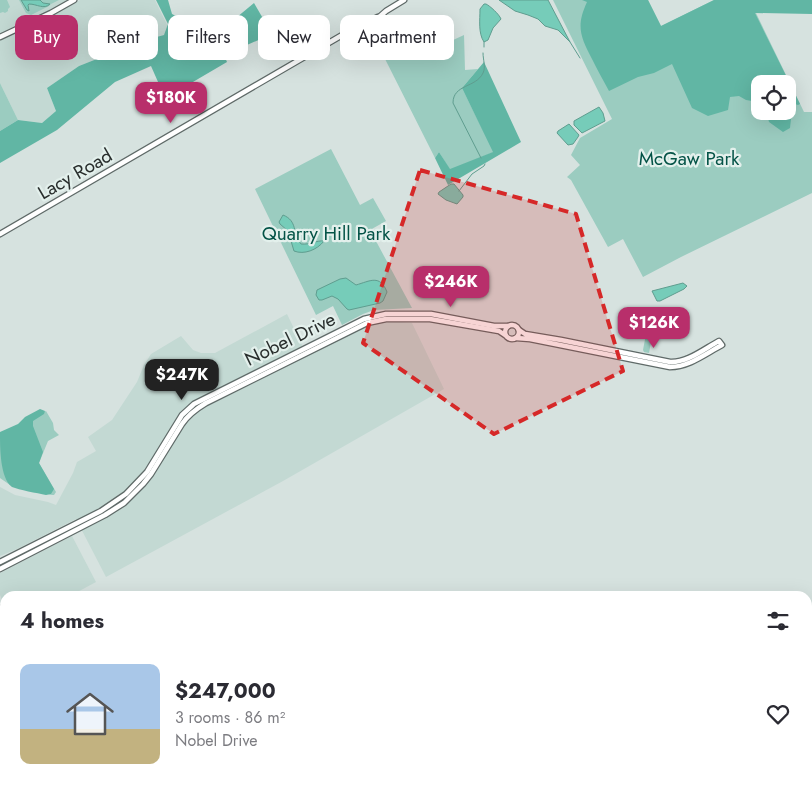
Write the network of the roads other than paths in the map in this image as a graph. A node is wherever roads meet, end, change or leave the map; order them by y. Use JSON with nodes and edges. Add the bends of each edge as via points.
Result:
{"nodes":[{"id":1,"x":74,"y":0,"type":"edge"},
{"id":2,"x":404,"y":0,"type":"edge"},
{"id":3,"x":381,"y":15,"type":"edge"},
{"id":4,"x":340,"y":36,"type":"edge"},
{"id":5,"x":0,"y":37,"type":"edge"},
{"id":6,"x":0,"y":234,"type":"edge"},
{"id":7,"x":508,"y":326,"type":"junction"},
{"id":8,"x":519,"y":329,"type":"junction"},
{"id":9,"x":505,"y":336,"type":"junction"},
{"id":10,"x":516,"y":339,"type":"junction"},
{"id":11,"x":0,"y":562,"type":"edge"},
{"id":12,"x":0,"y":569,"type":"edge"}],
"edges":[{"from":1,"to":5,"type":"street"},
{"from":2,"to":3,"type":"street"},
{"from":4,"to":6,"type":"street","name":"Lacy Road"},
{"from":7,"to":8,"type":"street","name":"Nobel Drive"},
{"from":7,"to":9,"type":"street"},
{"from":7,"to":11,"type":"street","name":"Nobel Drive","via":[[431,314],[386,314],[364,319],[194,404],[182,415],[146,472],[126,494],[102,511]]},
{"from":8,"to":10,"type":"street"},
{"from":8,"to":10,"type":"street","name":"Nobel Drive","via":[[525,334],[674,362],[719,341],[722,345],[689,363],[670,366]]},
{"from":9,"to":10,"type":"street","name":"Nobel Drive"},
{"from":9,"to":12,"type":"street","name":"Nobel Drive","via":[[498,331],[430,319],[386,319],[367,323],[200,407],[186,418],[152,474],[124,503]]}]}
